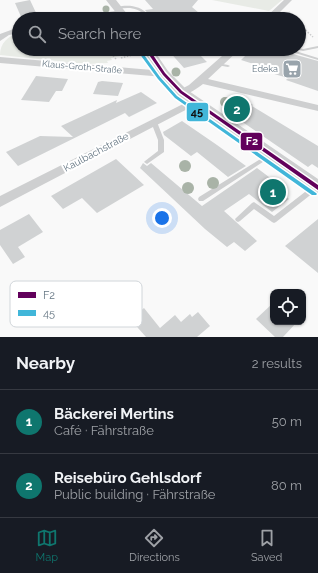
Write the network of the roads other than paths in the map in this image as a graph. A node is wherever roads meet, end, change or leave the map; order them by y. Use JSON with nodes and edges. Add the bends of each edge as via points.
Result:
{"nodes":[{"id":1,"x":111,"y":0,"type":"edge"},
{"id":2,"x":288,"y":0,"type":"edge"},
{"id":3,"x":121,"y":12,"type":"edge"},
{"id":4,"x":123,"y":12,"type":"edge"},
{"id":5,"x":144,"y":12,"type":"edge"},
{"id":6,"x":275,"y":12,"type":"edge"},
{"id":7,"x":12,"y":32,"type":"edge"},
{"id":8,"x":0,"y":38,"type":"edge"},
{"id":9,"x":318,"y":46,"type":"edge"},
{"id":10,"x":306,"y":49,"type":"edge"},
{"id":11,"x":306,"y":55,"type":"edge"},
{"id":12,"x":152,"y":56,"type":"edge"},
{"id":13,"x":230,"y":56,"type":"edge"},
{"id":14,"x":318,"y":59,"type":"edge"},
{"id":15,"x":0,"y":60,"type":"edge"},
{"id":16,"x":164,"y":74,"type":"junction"},
{"id":17,"x":201,"y":80,"type":"junction"},
{"id":18,"x":181,"y":92,"type":"junction"},
{"id":19,"x":193,"y":102,"type":"junction"},
{"id":20,"x":318,"y":108,"type":"edge"},
{"id":21,"x":154,"y":122,"type":"junction"},
{"id":22,"x":270,"y":155,"type":"junction"},
{"id":23,"x":147,"y":162,"type":"dead end"},
{"id":24,"x":317,"y":187,"type":"edge"},
{"id":25,"x":201,"y":199,"type":"dead end"},
{"id":26,"x":0,"y":202,"type":"edge"},
{"id":27,"x":238,"y":218,"type":"dead end"}],
"edges":[{"from":1,"to":3,"type":"street"},
{"from":2,"to":6,"type":"street"},
{"from":4,"to":5,"type":"lane","via":[[130,6],[140,8]]},
{"from":7,"to":8,"type":"street"},
{"from":9,"to":10,"type":"lane"},
{"from":11,"to":14,"type":"lane"},
{"from":12,"to":16,"type":"street"},
{"from":13,"to":17,"type":"street","via":[[223,65]]},
{"from":15,"to":16,"type":"street","name":"Klaus-Groth-Straße"},
{"from":16,"to":18,"type":"street"},
{"from":17,"to":18,"type":"street"},
{"from":17,"to":20,"type":"street"},
{"from":18,"to":19,"type":"street"},
{"from":19,"to":21,"type":"street","name":"Kaulbachstraße"},
{"from":19,"to":22,"type":"street"},
{"from":21,"to":23,"type":"lane","via":[[161,140],[161,152]]},
{"from":21,"to":26,"type":"street","name":"Kaulbachstraße"},
{"from":22,"to":24,"type":"street"},
{"from":22,"to":25,"type":"lane"},
{"from":24,"to":27,"type":"lane","via":[[274,220],[254,205]]}]}
